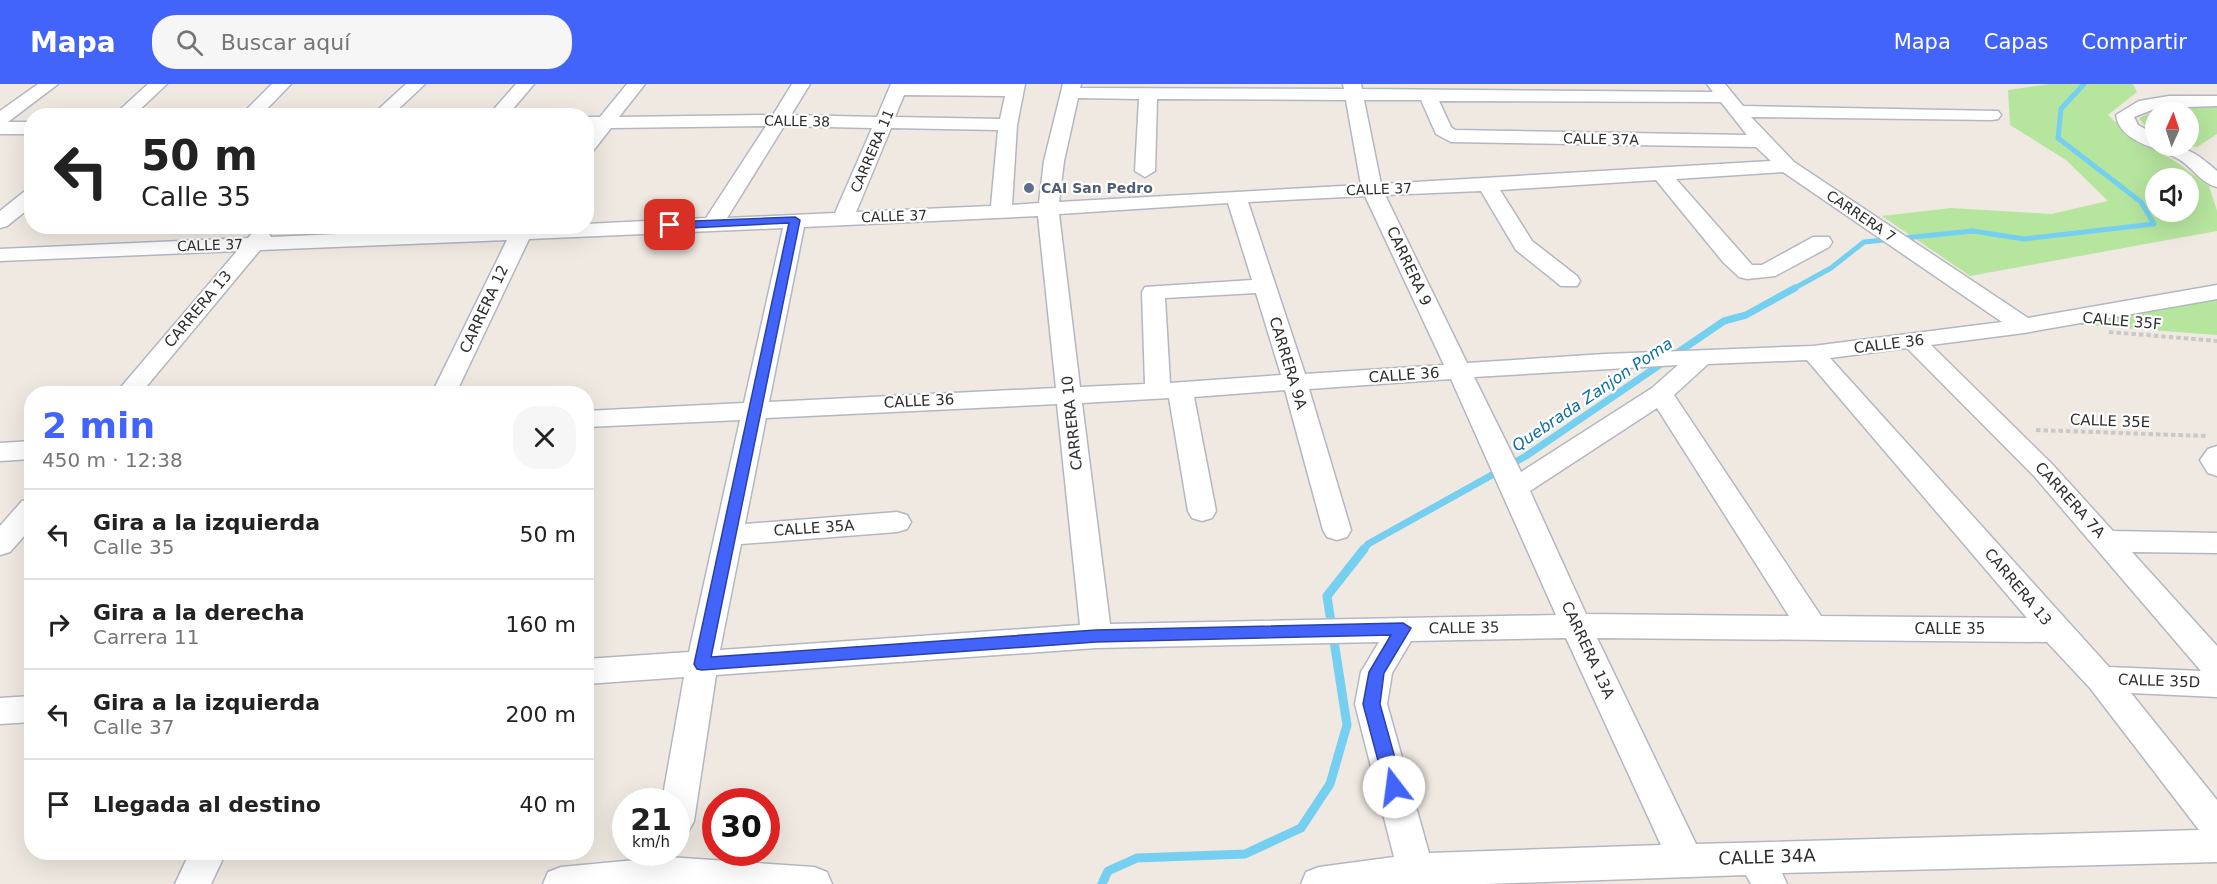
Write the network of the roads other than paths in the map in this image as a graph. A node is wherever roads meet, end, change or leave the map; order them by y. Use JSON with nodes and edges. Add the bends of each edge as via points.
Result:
{"nodes":[{"id":1,"x":49,"y":84,"type":"edge"},
{"id":2,"x":158,"y":84,"type":"edge"},
{"id":3,"x":282,"y":84,"type":"edge"},
{"id":4,"x":416,"y":84,"type":"edge"},
{"id":5,"x":525,"y":84,"type":"edge"},
{"id":6,"x":636,"y":84,"type":"edge"},
{"id":7,"x":801,"y":84,"type":"edge"},
{"id":8,"x":2155,"y":84,"type":"edge"},
{"id":9,"x":899,"y":87,"type":"edge"},
{"id":10,"x":1015,"y":88,"type":"edge"},
{"id":11,"x":1072,"y":88,"type":"edge"},
{"id":12,"x":1353,"y":90,"type":"edge"},
{"id":13,"x":1582,"y":90,"type":"edge"},
{"id":14,"x":1148,"y":94,"type":"junction"},
{"id":15,"x":1428,"y":96,"type":"junction"},
{"id":16,"x":1727,"y":98,"type":"edge"},
{"id":17,"x":2178,"y":100,"type":"junction"},
{"id":18,"x":2217,"y":101,"type":"edge"},
{"id":19,"x":2166,"y":102,"type":"edge"},
{"id":20,"x":2145,"y":106,"type":"edge"},
{"id":21,"x":131,"y":108,"type":"edge"},
{"id":22,"x":257,"y":108,"type":"edge"},
{"id":23,"x":389,"y":108,"type":"edge"},
{"id":24,"x":504,"y":108,"type":"edge"},
{"id":25,"x":1992,"y":115,"type":"dead end"},
{"id":26,"x":0,"y":120,"type":"edge"},
{"id":27,"x":778,"y":120,"type":"junction"},
{"id":28,"x":884,"y":122,"type":"junction"},
{"id":29,"x":594,"y":123,"type":"edge"},
{"id":30,"x":606,"y":123,"type":"junction"},
{"id":31,"x":1008,"y":125,"type":"junction"},
{"id":32,"x":0,"y":128,"type":"edge"},
{"id":33,"x":24,"y":128,"type":"edge"},
{"id":34,"x":2145,"y":136,"type":"edge"},
{"id":35,"x":594,"y":137,"type":"edge"},
{"id":36,"x":1608,"y":139,"type":"junction"},
{"id":37,"x":1761,"y":141,"type":"junction"},
{"id":38,"x":2188,"y":156,"type":"edge"},
{"id":39,"x":1787,"y":166,"type":"junction"},
{"id":40,"x":1145,"y":171,"type":"dead end"},
{"id":41,"x":1661,"y":174,"type":"junction"},
{"id":42,"x":1628,"y":177,"type":"junction"},
{"id":43,"x":2217,"y":181,"type":"edge"},
{"id":44,"x":1487,"y":185,"type":"junction"},
{"id":45,"x":1372,"y":189,"type":"junction"},
{"id":46,"x":1236,"y":196,"type":"junction"},
{"id":47,"x":24,"y":202,"type":"edge"},
{"id":48,"x":1048,"y":210,"type":"junction"},
{"id":49,"x":1001,"y":212,"type":"junction"},
{"id":50,"x":843,"y":218,"type":"junction"},
{"id":51,"x":795,"y":220,"type":"junction"},
{"id":52,"x":0,"y":222,"type":"edge"},
{"id":53,"x":713,"y":224,"type":"junction"},
{"id":54,"x":594,"y":227,"type":"edge"},
{"id":55,"x":133,"y":234,"type":"edge"},
{"id":56,"x":262,"y":234,"type":"edge"},
{"id":57,"x":426,"y":234,"type":"edge"},
{"id":58,"x":520,"y":234,"type":"edge"},
{"id":59,"x":1821,"y":242,"type":"dead end"},
{"id":60,"x":254,"y":243,"type":"junction"},
{"id":61,"x":119,"y":249,"type":"junction"},
{"id":62,"x":0,"y":255,"type":"edge"},
{"id":63,"x":1569,"y":281,"type":"dead end"},
{"id":64,"x":1263,"y":286,"type":"junction"},
{"id":65,"x":2217,"y":292,"type":"edge"},
{"id":66,"x":2024,"y":326,"type":"junction"},
{"id":67,"x":1914,"y":342,"type":"junction"},
{"id":68,"x":1813,"y":353,"type":"junction"},
{"id":69,"x":1689,"y":359,"type":"junction"},
{"id":70,"x":1458,"y":371,"type":"junction"},
{"id":71,"x":1295,"y":382,"type":"junction"},
{"id":72,"x":134,"y":386,"type":"edge"},
{"id":73,"x":447,"y":386,"type":"edge"},
{"id":74,"x":1169,"y":390,"type":"junction"},
{"id":75,"x":1067,"y":394,"type":"junction"},
{"id":76,"x":1661,"y":394,"type":"junction"},
{"id":77,"x":757,"y":409,"type":"junction"},
{"id":78,"x":594,"y":419,"type":"edge"},
{"id":79,"x":1490,"y":441,"type":"joint"},
{"id":80,"x":24,"y":450,"type":"edge"},
{"id":81,"x":0,"y":452,"type":"edge"},
{"id":82,"x":2217,"y":455,"type":"edge"},
{"id":83,"x":2217,"y":467,"type":"edge"},
{"id":84,"x":1512,"y":482,"type":"junction"},
{"id":85,"x":1202,"y":511,"type":"dead end"},
{"id":86,"x":24,"y":517,"type":"edge"},
{"id":87,"x":897,"y":522,"type":"dead end"},
{"id":88,"x":1337,"y":531,"type":"dead end"},
{"id":89,"x":730,"y":535,"type":"junction"},
{"id":90,"x":2107,"y":541,"type":"junction"},
{"id":91,"x":2217,"y":543,"type":"edge"},
{"id":92,"x":0,"y":545,"type":"edge"},
{"id":93,"x":1576,"y":626,"type":"junction"},
{"id":94,"x":1403,"y":628,"type":"junction"},
{"id":95,"x":1812,"y":628,"type":"junction"},
{"id":96,"x":2055,"y":630,"type":"junction"},
{"id":97,"x":1096,"y":636,"type":"junction"},
{"id":98,"x":702,"y":664,"type":"junction"},
{"id":99,"x":2217,"y":667,"type":"edge"},
{"id":100,"x":594,"y":671,"type":"edge"},
{"id":101,"x":2101,"y":679,"type":"junction"},
{"id":102,"x":2217,"y":684,"type":"edge"},
{"id":103,"x":24,"y":710,"type":"edge"},
{"id":104,"x":0,"y":711,"type":"edge"},
{"id":105,"x":681,"y":788,"type":"edge"},
{"id":106,"x":2217,"y":826,"type":"edge"},
{"id":107,"x":2217,"y":846,"type":"edge"},
{"id":108,"x":204,"y":860,"type":"edge"},
{"id":109,"x":1686,"y":860,"type":"junction"},
{"id":110,"x":654,"y":866,"type":"edge"},
{"id":111,"x":690,"y":866,"type":"edge"},
{"id":112,"x":1416,"y":870,"type":"junction"},
{"id":113,"x":1762,"y":871,"type":"edge"},
{"id":114,"x":193,"y":884,"type":"edge"},
{"id":115,"x":561,"y":884,"type":"edge"},
{"id":116,"x":814,"y":884,"type":"edge"},
{"id":117,"x":1319,"y":884,"type":"edge"}],
"edges":[{"from":1,"to":26,"type":"street"},
{"from":2,"to":21,"type":"street"},
{"from":3,"to":22,"type":"street"},
{"from":4,"to":23,"type":"street"},
{"from":5,"to":24,"type":"street"},
{"from":6,"to":30,"type":"street"},
{"from":7,"to":27,"type":"street"},
{"from":8,"to":17,"type":"street"},
{"from":9,"to":10,"type":"street"},
{"from":9,"to":28,"type":"street","name":"CARRERA 11"},
{"from":10,"to":31,"type":"street"},
{"from":11,"to":14,"type":"street"},
{"from":11,"to":48,"type":"street","name":"CARRERA 10","via":[[1054,161]]},
{"from":12,"to":14,"type":"street"},
{"from":12,"to":15,"type":"street"},
{"from":12,"to":45,"type":"street","name":"CARRERA 9"},
{"from":13,"to":15,"type":"street"},
{"from":13,"to":16,"type":"street"},
{"from":13,"to":36,"type":"street"},
{"from":14,"to":40,"type":"street"},
{"from":15,"to":36,"type":"street","name":"CALLE 37A","via":[[1443,130],[1451,136]]},
{"from":16,"to":25,"type":"street"},
{"from":16,"to":37,"type":"street","name":"CARRERA 7"},
{"from":17,"to":18,"type":"street"},
{"from":17,"to":19,"type":"street"},
{"from":20,"to":34,"type":"street","via":[[2125,116],[2130,127]]},
{"from":27,"to":28,"type":"street","name":"CALLE 38"},
{"from":27,"to":30,"type":"street","name":"CALLE 38"},
{"from":27,"to":53,"type":"street"},
{"from":28,"to":31,"type":"street","name":"CALLE 38"},
{"from":28,"to":50,"type":"street","name":"CARRERA 11"},
{"from":29,"to":30,"type":"street","name":"CALLE 38"},
{"from":30,"to":35,"type":"street"},
{"from":31,"to":49,"type":"street"},
{"from":32,"to":33,"type":"street"},
{"from":36,"to":37,"type":"street","name":"CALLE 37A"},
{"from":36,"to":42,"type":"street"},
{"from":37,"to":39,"type":"street","name":"CARRERA 7"},
{"from":38,"to":43,"type":"street"},
{"from":39,"to":41,"type":"street","name":"CALLE 37"},
{"from":39,"to":66,"type":"street","name":"CARRERA 7"},
{"from":41,"to":42,"type":"street","name":"CALLE 37"},
{"from":41,"to":59,"type":"street","via":[[1747,272],[1767,271]]},
{"from":42,"to":44,"type":"street","name":"CALLE 37"},
{"from":44,"to":45,"type":"street","name":"CALLE 37"},
{"from":44,"to":63,"type":"street","via":[[1524,245]]},
{"from":45,"to":46,"type":"street","name":"CALLE 37"},
{"from":45,"to":70,"type":"street","name":"CARRERA 9"},
{"from":46,"to":48,"type":"street","name":"CALLE 37"},
{"from":46,"to":64,"type":"street","name":"CARRERA 9A"},
{"from":47,"to":52,"type":"street"},
{"from":48,"to":49,"type":"street","name":"CALLE 37"},
{"from":48,"to":75,"type":"street","name":"CARRERA 10"},
{"from":49,"to":50,"type":"street","name":"CALLE 37"},
{"from":50,"to":51,"type":"street","name":"CALLE 37"},
{"from":51,"to":53,"type":"street","name":"CALLE 37"},
{"from":51,"to":77,"type":"street"},
{"from":53,"to":54,"type":"street","name":"CALLE 37"},
{"from":55,"to":61,"type":"street"},
{"from":56,"to":60,"type":"street","name":"CARRERA 13"},
{"from":57,"to":60,"type":"street","name":"CALLE 37"},
{"from":58,"to":73,"type":"street","name":"CARRERA 12"},
{"from":60,"to":61,"type":"street","name":"CALLE 37"},
{"from":60,"to":72,"type":"street","name":"CARRERA 13"},
{"from":61,"to":62,"type":"street","name":"CALLE 37"},
{"from":64,"to":71,"type":"street","name":"CARRERA 9A"},
{"from":64,"to":74,"type":"street","via":[[1153,292]]},
{"from":65,"to":66,"type":"street","name":"CALLE 36"},
{"from":66,"to":67,"type":"street","name":"CALLE 36"},
{"from":67,"to":68,"type":"street","name":"CALLE 36"},
{"from":67,"to":90,"type":"street","name":"CARRERA 7A"},
{"from":68,"to":69,"type":"street","name":"CALLE 36"},
{"from":68,"to":96,"type":"street","name":"CARRERA 13"},
{"from":69,"to":70,"type":"street","name":"CALLE 36"},
{"from":69,"to":76,"type":"street"},
{"from":70,"to":71,"type":"street","name":"CALLE 36"},
{"from":70,"to":79,"type":"street","name":"CARRERA 9"},
{"from":71,"to":74,"type":"street","name":"CALLE 36"},
{"from":71,"to":88,"type":"street","name":"CARRERA 9A"},
{"from":74,"to":75,"type":"street","name":"CALLE 36"},
{"from":74,"to":85,"type":"street"},
{"from":75,"to":77,"type":"street","name":"CALLE 36"},
{"from":75,"to":97,"type":"street","name":"CARRERA 10"},
{"from":76,"to":84,"type":"street"},
{"from":76,"to":95,"type":"street"},
{"from":77,"to":78,"type":"street","name":"CALLE 36"},
{"from":77,"to":89,"type":"street"},
{"from":79,"to":84,"type":"street","name":"CARRERA 13A"},
{"from":80,"to":81,"type":"street"},
{"from":82,"to":83,"type":"street","via":[[2213,460]]},
{"from":84,"to":93,"type":"street","name":"CARRERA 13A"},
{"from":86,"to":92,"type":"street"},
{"from":87,"to":89,"type":"street","name":"CALLE 35A"},
{"from":89,"to":98,"type":"street"},
{"from":90,"to":91,"type":"street"},
{"from":90,"to":99,"type":"street","name":"CARRERA 7A"},
{"from":93,"to":94,"type":"street","name":"CALLE 35"},
{"from":93,"to":95,"type":"street","name":"CALLE 35"},
{"from":93,"to":109,"type":"street","name":"CARRERA 13A"},
{"from":94,"to":97,"type":"street","name":"CALLE 35"},
{"from":94,"to":112,"type":"street","via":[[1377,672],[1371,704]]},
{"from":95,"to":96,"type":"street","name":"CALLE 35"},
{"from":96,"to":101,"type":"street","name":"CARRERA 13"},
{"from":97,"to":98,"type":"street","name":"CALLE 35"},
{"from":98,"to":100,"type":"street","name":"CALLE 35"},
{"from":98,"to":105,"type":"street"},
{"from":101,"to":102,"type":"street","name":"CALLE 35D"},
{"from":101,"to":106,"type":"street","name":"CARRERA 13"},
{"from":103,"to":104,"type":"street"},
{"from":107,"to":113,"type":"street","name":"CALLE 34A"},
{"from":108,"to":114,"type":"street"},
{"from":109,"to":112,"type":"street","name":"CALLE 34A"},
{"from":109,"to":113,"type":"street","name":"CALLE 34A"},
{"from":110,"to":115,"type":"street"},
{"from":111,"to":116,"type":"street"},
{"from":112,"to":117,"type":"street","name":"CALLE 34A"}]}
